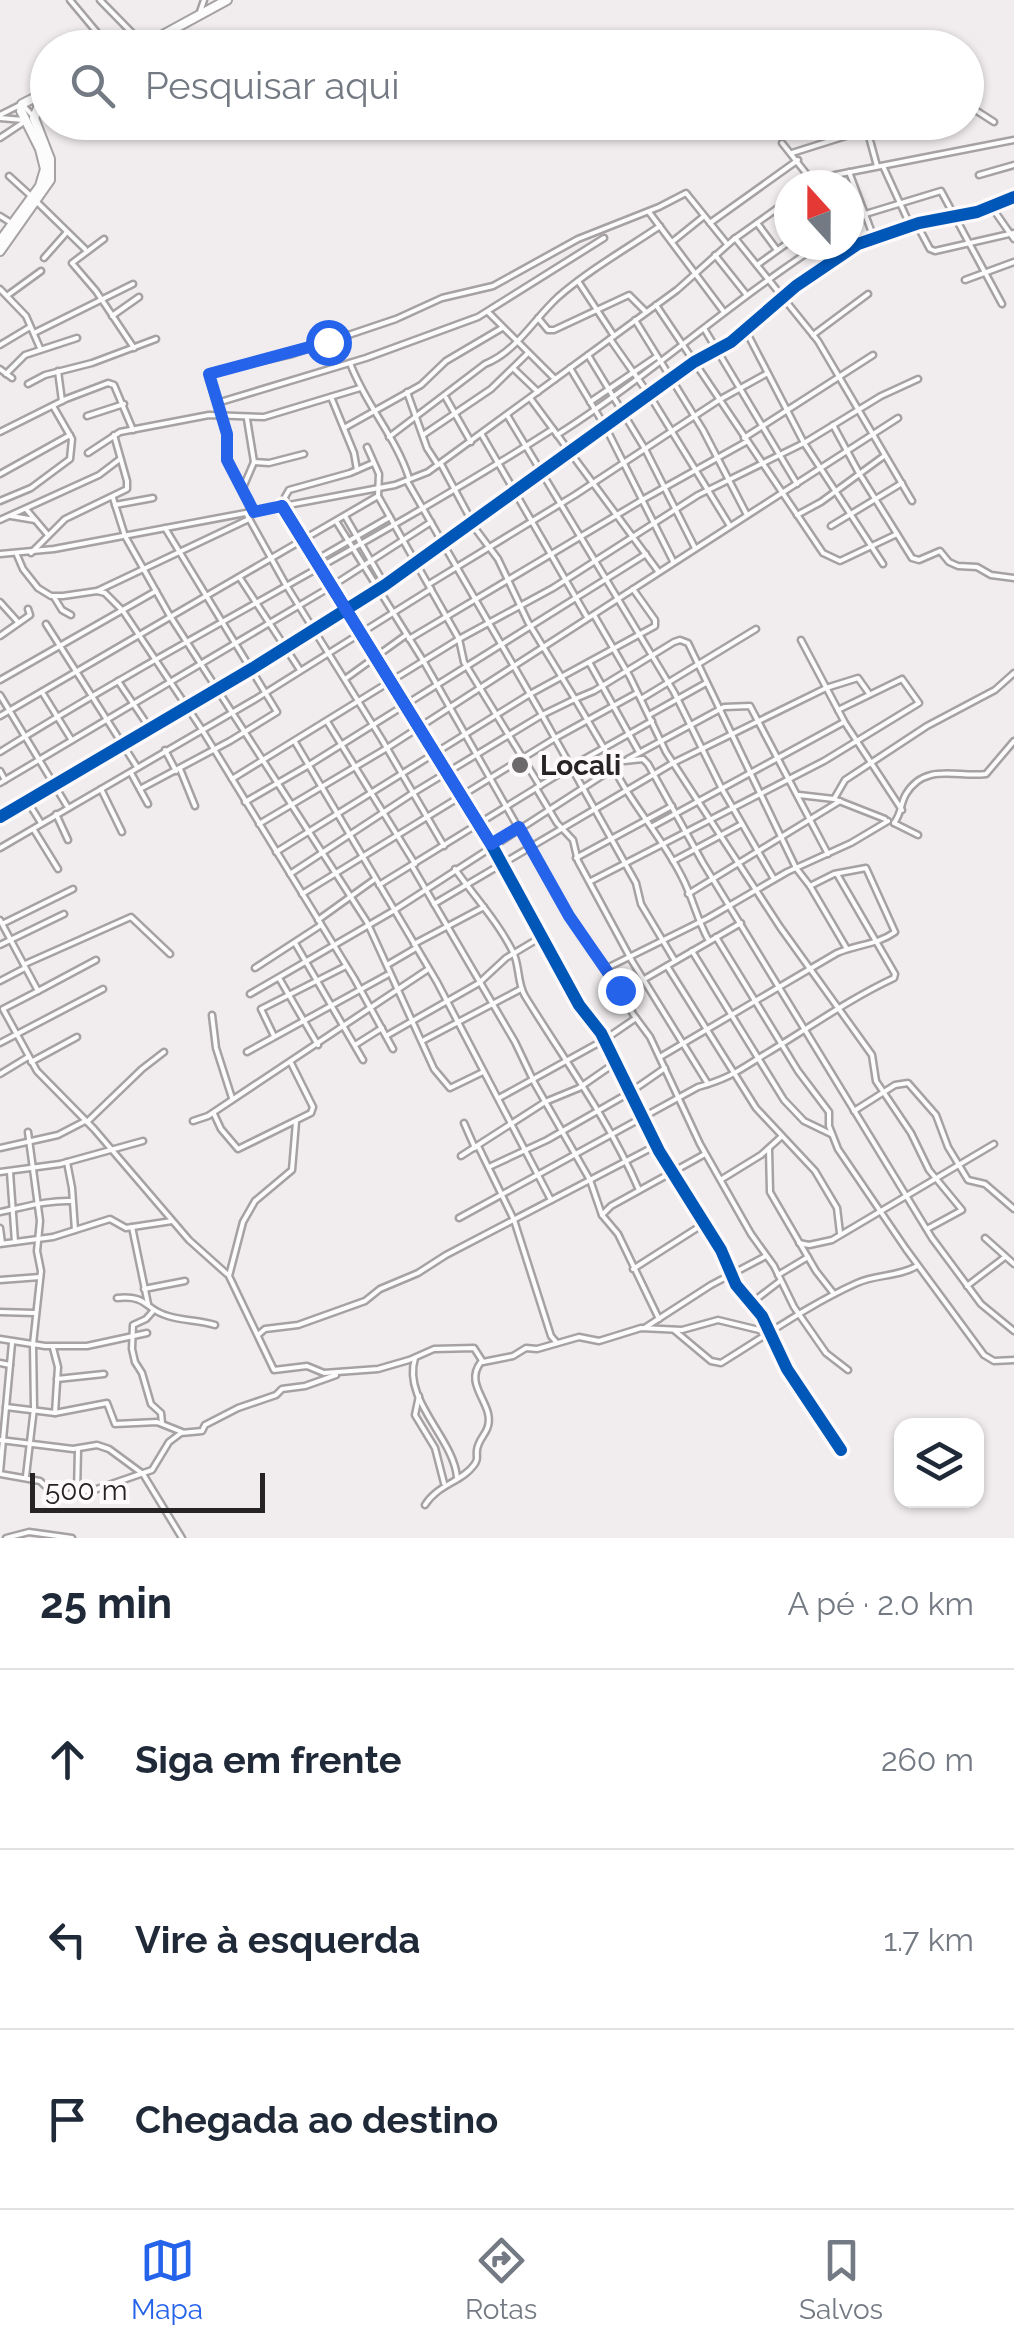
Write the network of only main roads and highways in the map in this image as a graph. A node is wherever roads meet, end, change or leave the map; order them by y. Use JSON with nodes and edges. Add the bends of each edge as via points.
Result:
{"nodes":[{"id":1,"x":226,"y":0,"type":"edge"},
{"id":2,"x":173,"y":30,"type":"edge"},
{"id":3,"x":30,"y":101,"type":"edge"},
{"id":4,"x":30,"y":132,"type":"edge"},
{"id":5,"x":35,"y":140,"type":"edge"},
{"id":6,"x":43,"y":140,"type":"edge"},
{"id":7,"x":35,"y":199,"type":"junction"},
{"id":8,"x":0,"y":241,"type":"edge"},
{"id":9,"x":0,"y":250,"type":"edge"}],
"edges":[{"from":1,"to":2,"type":"main road"},
{"from":3,"to":4,"type":"main road","via":[[22,104]]},
{"from":5,"to":7,"type":"main road","via":[[45,169]]},
{"from":6,"to":7,"type":"main road","via":[[52,172]]},
{"from":7,"to":8,"type":"main road"},
{"from":7,"to":9,"type":"main road"}]}
